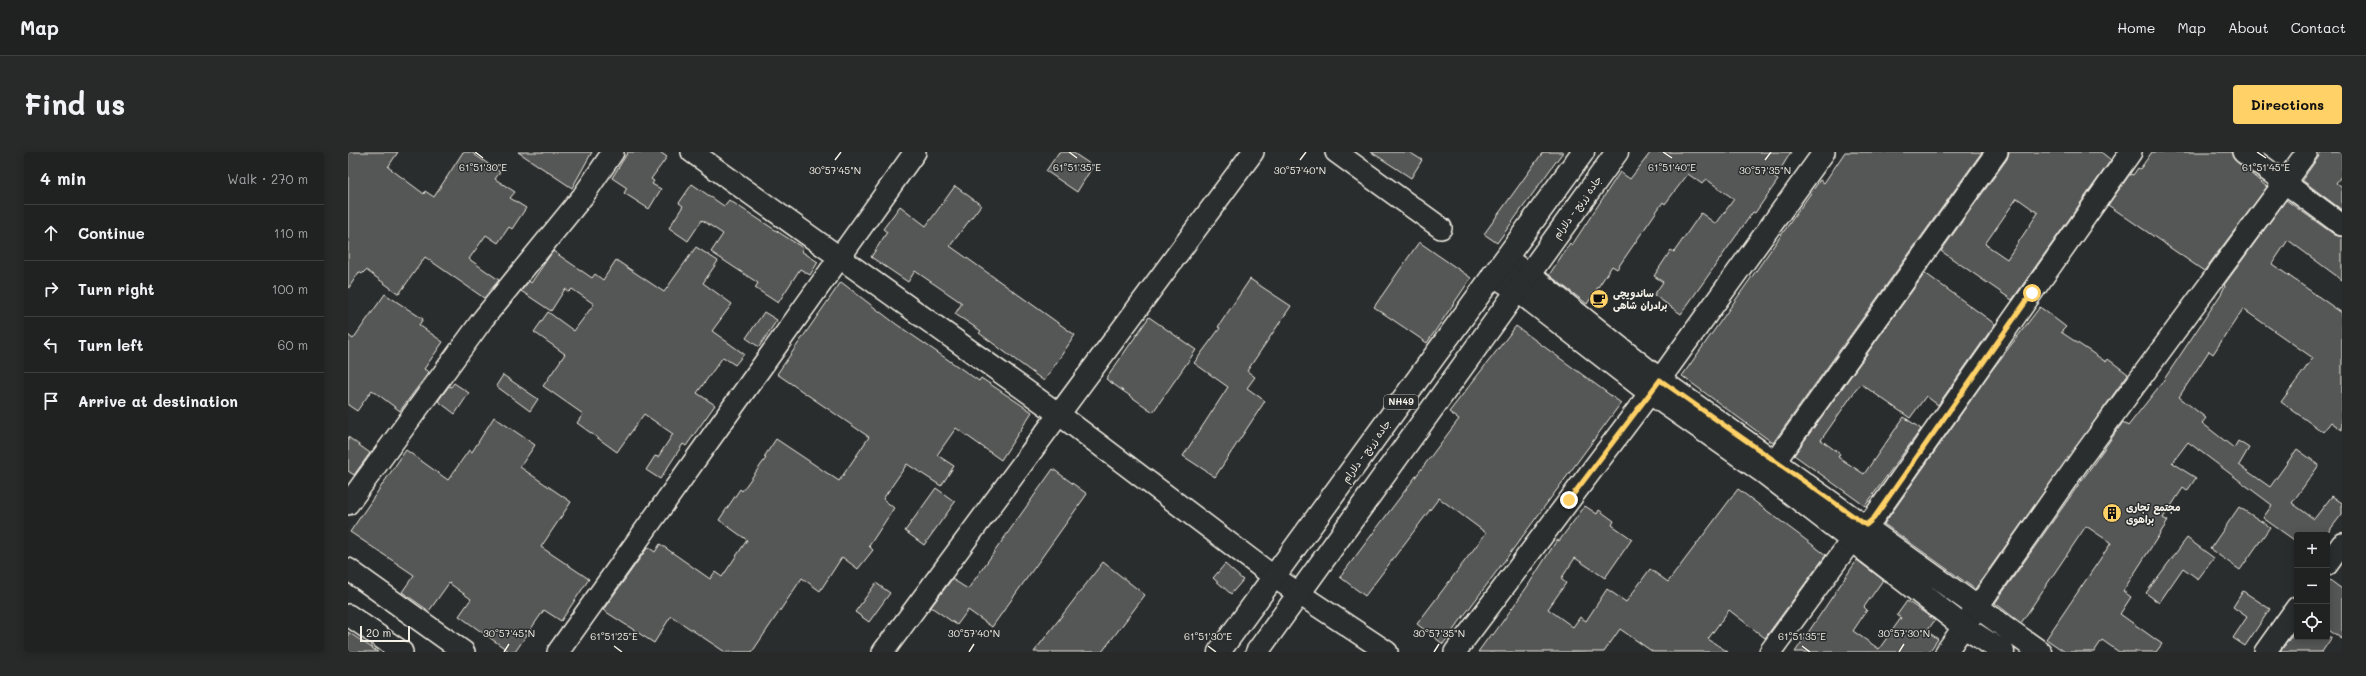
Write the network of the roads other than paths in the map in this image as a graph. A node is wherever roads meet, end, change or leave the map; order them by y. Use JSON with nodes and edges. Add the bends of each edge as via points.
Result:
{"nodes":[{"id":1,"x":613,"y":152,"type":"edge"},
{"id":2,"x":692,"y":152,"type":"edge"},
{"id":3,"x":915,"y":152,"type":"edge"},
{"id":4,"x":1253,"y":152,"type":"edge"},
{"id":5,"x":1336,"y":152,"type":"edge"},
{"id":6,"x":1583,"y":152,"type":"edge"},
{"id":7,"x":1617,"y":152,"type":"edge"},
{"id":8,"x":1824,"y":152,"type":"edge"},
{"id":9,"x":1997,"y":152,"type":"edge"},
{"id":10,"x":2131,"y":152,"type":"edge"},
{"id":11,"x":2243,"y":152,"type":"edge"},
{"id":12,"x":2307,"y":152,"type":"edge"},
{"id":13,"x":2284,"y":182,"type":"junction"},
{"id":14,"x":2342,"y":225,"type":"edge"},
{"id":15,"x":1441,"y":228,"type":"dead end"},
{"id":16,"x":841,"y":257,"type":"junction"},
{"id":17,"x":1499,"y":267,"type":"junction"},
{"id":18,"x":1522,"y":282,"type":"junction"},
{"id":19,"x":1655,"y":386,"type":"junction"},
{"id":20,"x":1060,"y":414,"type":"junction"},
{"id":21,"x":1771,"y":467,"type":"junction"},
{"id":22,"x":348,"y":504,"type":"edge"},
{"id":23,"x":1858,"y":533,"type":"junction"},
{"id":24,"x":2342,"y":544,"type":"edge"},
{"id":25,"x":2330,"y":561,"type":"edge"},
{"id":26,"x":348,"y":569,"type":"edge"},
{"id":27,"x":1274,"y":577,"type":"junction"},
{"id":28,"x":1299,"y":594,"type":"junction"},
{"id":29,"x":1976,"y":606,"type":"junction"},
{"id":30,"x":2294,"y":611,"type":"edge"},
{"id":31,"x":348,"y":615,"type":"edge"},
{"id":32,"x":1964,"y":627,"type":"junction"},
{"id":33,"x":402,"y":652,"type":"edge"},
{"id":34,"x":464,"y":652,"type":"edge"},
{"id":35,"x":558,"y":652,"type":"edge"},
{"id":36,"x":883,"y":652,"type":"edge"},
{"id":37,"x":1219,"y":652,"type":"edge"},
{"id":38,"x":1256,"y":652,"type":"edge"},
{"id":39,"x":1387,"y":652,"type":"edge"},
{"id":40,"x":1455,"y":652,"type":"edge"},
{"id":41,"x":1770,"y":652,"type":"edge"},
{"id":42,"x":1946,"y":652,"type":"edge"},
{"id":43,"x":2003,"y":652,"type":"edge"},
{"id":44,"x":2040,"y":652,"type":"edge"},
{"id":45,"x":2265,"y":652,"type":"edge"}],
"edges":[{"from":1,"to":22,"type":"street","via":[[583,196],[483,319]]},
{"from":2,"to":16,"type":"street"},
{"from":3,"to":16,"type":"street"},
{"from":4,"to":20,"type":"street"},
{"from":5,"to":15,"type":"street"},
{"from":6,"to":17,"type":"main road","name":"جاده زرنج - دلارام","number":"NH49"},
{"from":7,"to":18,"type":"main road","name":"جاده زرنج - دلارام","number":"NH49"},
{"from":8,"to":19,"type":"street"},
{"from":9,"to":21,"type":"street"},
{"from":10,"to":23,"type":"street","via":[[1874,518]]},
{"from":11,"to":13,"type":"street"},
{"from":12,"to":13,"type":"street"},
{"from":13,"to":14,"type":"street"},
{"from":13,"to":29,"type":"street"},
{"from":16,"to":20,"type":"street"},
{"from":16,"to":35,"type":"street"},
{"from":17,"to":18,"type":"main road"},
{"from":17,"to":27,"type":"main road","name":"جاده زرنج - دلارام","number":"NH49"},
{"from":18,"to":19,"type":"main road"},
{"from":18,"to":28,"type":"main road","name":"جاده زرنج - دلارام","number":"NH49"},
{"from":19,"to":21,"type":"main road"},
{"from":19,"to":40,"type":"street"},
{"from":20,"to":27,"type":"street"},
{"from":20,"to":36,"type":"street"},
{"from":21,"to":23,"type":"main road"},
{"from":23,"to":29,"type":"main road"},
{"from":23,"to":32,"type":"main road"},
{"from":23,"to":41,"type":"street"},
{"from":24,"to":25,"type":"street"},
{"from":26,"to":34,"type":"street"},
{"from":27,"to":28,"type":"street"},
{"from":27,"to":37,"type":"main road","name":"جاده زرنج - دلارام","number":"NH49"},
{"from":28,"to":38,"type":"main road","name":"جاده زرنج - دلارام","number":"NH49"},
{"from":28,"to":39,"type":"street"},
{"from":29,"to":32,"type":"street"},
{"from":29,"to":44,"type":"main road"},
{"from":30,"to":45,"type":"street"},
{"from":31,"to":33,"type":"street"},
{"from":32,"to":42,"type":"street"},
{"from":32,"to":43,"type":"main road"}]}
